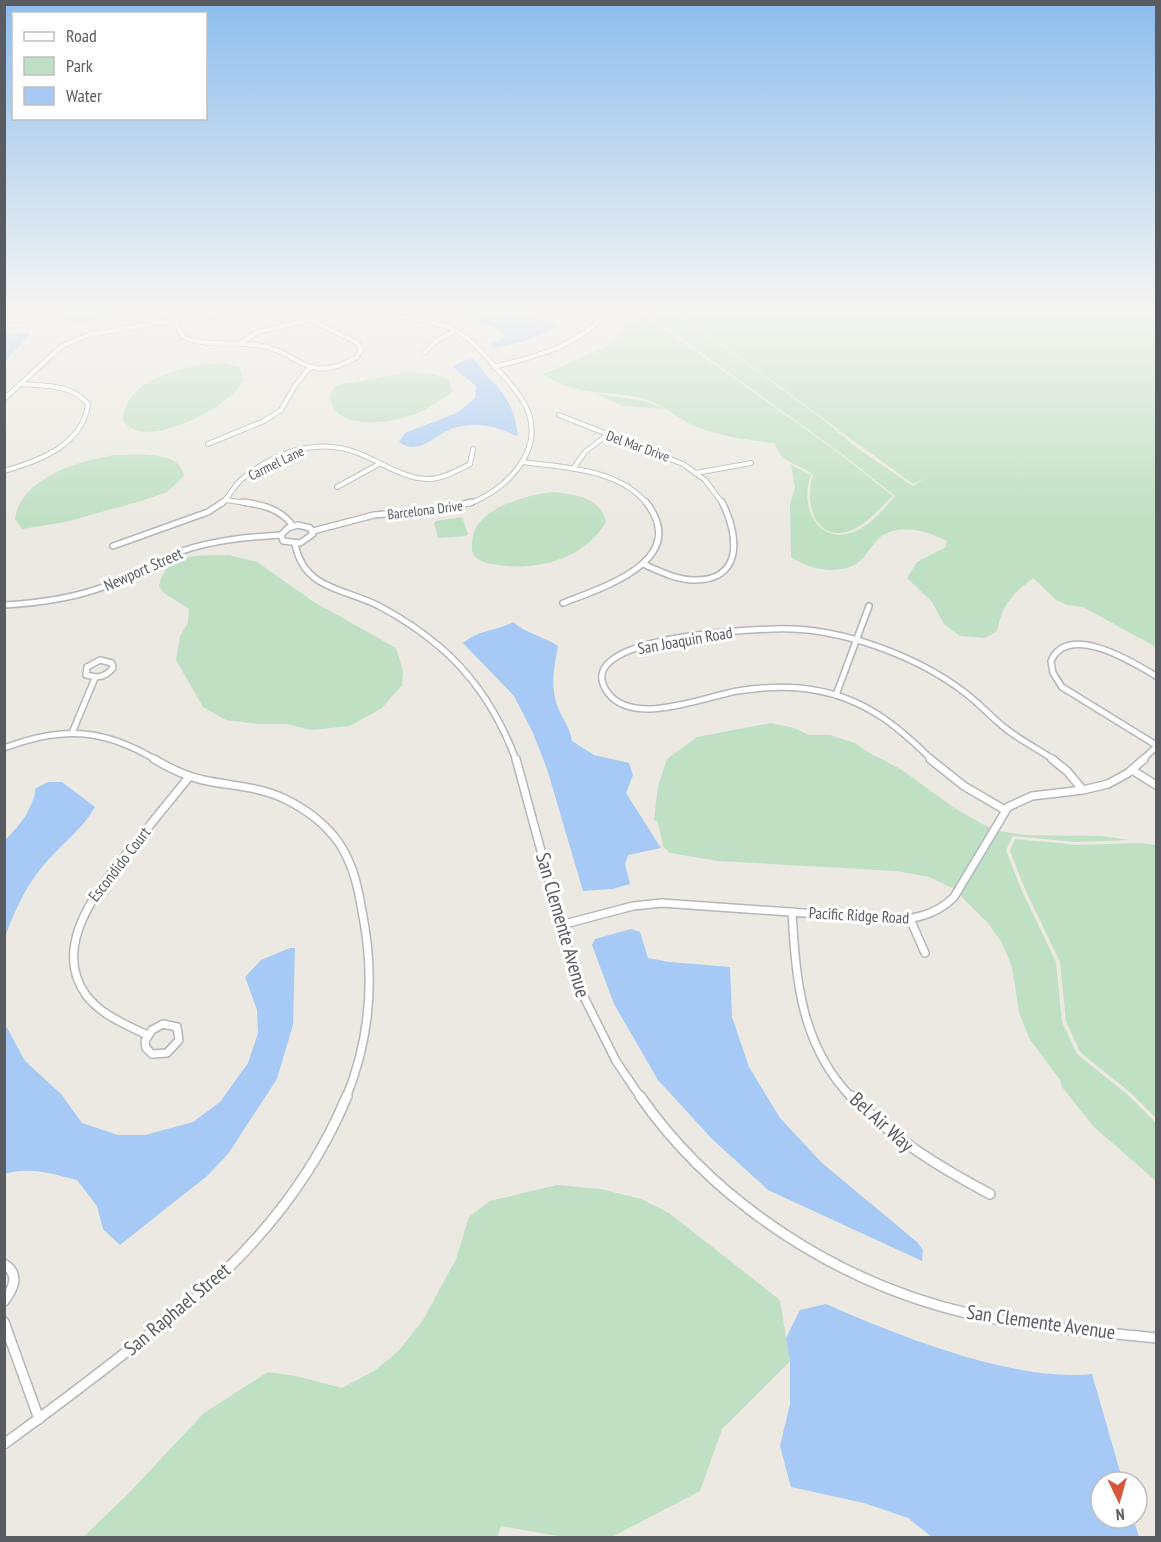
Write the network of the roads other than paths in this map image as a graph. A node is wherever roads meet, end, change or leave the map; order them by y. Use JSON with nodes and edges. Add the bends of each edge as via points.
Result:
{"nodes":[{"id":1,"x":26,"y":380,"type":"edge"},
{"id":2,"x":299,"y":380,"type":"edge"},
{"id":3,"x":506,"y":380,"type":"edge"},
{"id":4,"x":22,"y":384,"type":"junction"},
{"id":5,"x":4,"y":399,"type":"edge"},
{"id":6,"x":559,"y":415,"type":"dead end"},
{"id":7,"x":607,"y":435,"type":"junction"},
{"id":8,"x":208,"y":444,"type":"dead end"},
{"id":9,"x":473,"y":449,"type":"dead end"},
{"id":10,"x":522,"y":462,"type":"junction"},
{"id":11,"x":752,"y":463,"type":"dead end"},
{"id":12,"x":378,"y":464,"type":"junction"},
{"id":13,"x":573,"y":469,"type":"junction"},
{"id":14,"x":4,"y":471,"type":"edge"},
{"id":15,"x":696,"y":473,"type":"junction"},
{"id":16,"x":337,"y":487,"type":"dead end"},
{"id":17,"x":226,"y":500,"type":"junction"},
{"id":18,"x":293,"y":526,"type":"junction"},
{"id":19,"x":313,"y":531,"type":"junction"},
{"id":20,"x":281,"y":535,"type":"junction"},
{"id":21,"x":295,"y":544,"type":"junction"},
{"id":22,"x":113,"y":546,"type":"dead end"},
{"id":23,"x":643,"y":564,"type":"junction"},
{"id":24,"x":563,"y":603,"type":"dead end"},
{"id":25,"x":4,"y":605,"type":"edge"},
{"id":26,"x":869,"y":606,"type":"dead end"},
{"id":27,"x":856,"y":640,"type":"junction"},
{"id":28,"x":1156,"y":676,"type":"edge"},
{"id":29,"x":95,"y":678,"type":"junction"},
{"id":30,"x":836,"y":695,"type":"junction"},
{"id":31,"x":632,"y":706,"type":"junction"},
{"id":32,"x":627,"y":715,"type":"dead end"},
{"id":33,"x":72,"y":733,"type":"junction"},
{"id":34,"x":1156,"y":746,"type":"edge"},
{"id":35,"x":4,"y":748,"type":"edge"},
{"id":36,"x":1132,"y":770,"type":"junction"},
{"id":37,"x":189,"y":777,"type":"junction"},
{"id":38,"x":1156,"y":785,"type":"edge"},
{"id":39,"x":1082,"y":789,"type":"junction"},
{"id":40,"x":1005,"y":810,"type":"junction"},
{"id":41,"x":792,"y":912,"type":"junction"},
{"id":42,"x":910,"y":919,"type":"junction"},
{"id":43,"x":561,"y":926,"type":"junction"},
{"id":44,"x":925,"y":953,"type":"dead end"},
{"id":45,"x":147,"y":1035,"type":"junction"},
{"id":46,"x":990,"y":1194,"type":"dead end"},
{"id":47,"x":4,"y":1264,"type":"edge"},
{"id":48,"x":4,"y":1301,"type":"edge"},
{"id":49,"x":4,"y":1322,"type":"edge"},
{"id":50,"x":1156,"y":1338,"type":"edge"},
{"id":51,"x":39,"y":1419,"type":"junction"},
{"id":52,"x":4,"y":1444,"type":"edge"}],
"edges":[{"from":1,"to":4,"type":"street"},
{"from":2,"to":8,"type":"street","via":[[279,411]]},
{"from":3,"to":10,"type":"street","name":"Barcelona Drive","via":[[529,415],[531,438]]},
{"from":4,"to":5,"type":"street"},
{"from":4,"to":14,"type":"street","via":[[72,391],[88,404],[87,416],[68,441]]},
{"from":6,"to":7,"type":"street","name":"Del Mar Drive"},
{"from":7,"to":13,"type":"street","via":[[585,452]]},
{"from":7,"to":15,"type":"street","name":"Del Mar Drive","via":[[660,452]]},
{"from":9,"to":12,"type":"street","name":"Carmel Lane","via":[[470,464],[463,469],[430,478],[401,475]]},
{"from":10,"to":13,"type":"street"},
{"from":10,"to":19,"type":"street","name":"Barcelona Drive","via":[[500,488],[469,505],[359,518]]},
{"from":11,"to":15,"type":"street"},
{"from":12,"to":16,"type":"street"},
{"from":12,"to":17,"type":"street","name":"Carmel Lane","via":[[335,446],[295,450],[243,479]]},
{"from":13,"to":23,"type":"street","via":[[612,479],[646,502],[657,522],[658,536],[655,548]]},
{"from":15,"to":23,"type":"street","name":"Del Mar Drive","via":[[721,498],[732,520],[736,538],[731,561],[719,574],[699,580],[671,576]]},
{"from":17,"to":18,"type":"street","via":[[276,510],[288,517]]},
{"from":17,"to":22,"type":"street","name":"Carmel Lane","via":[[208,511]]},
{"from":18,"to":19,"type":"street"},
{"from":18,"to":20,"type":"street"},
{"from":19,"to":21,"type":"street","via":[[310,538]]},
{"from":20,"to":21,"type":"street","via":[[283,541]]},
{"from":20,"to":25,"type":"street","name":"Newport Street","via":[[212,542],[164,558],[122,580],[83,594]]},
{"from":21,"to":43,"type":"street","name":"San Clemente Avenue","via":[[309,574],[400,618],[441,648],[484,696],[515,753]]},
{"from":23,"to":24,"type":"street","via":[[617,581]]},
{"from":26,"to":27,"type":"street"},
{"from":27,"to":30,"type":"street"},
{"from":27,"to":31,"type":"street","name":"San Joaquin Road","via":[[793,629],[750,629],[666,640],[627,650],[607,664],[603,674],[608,693]]},
{"from":27,"to":39,"type":"street","name":"San Joaquin Road","via":[[909,660],[948,681],[1010,732],[1056,759]]},
{"from":28,"to":34,"type":"street","name":"Pacific Ridge Road","via":[[1118,654],[1094,646],[1064,648],[1052,658],[1051,664],[1062,687]]},
{"from":29,"to":29,"type":"street","via":[[111,672],[112,663],[100,660],[87,667],[86,675]]},
{"from":29,"to":33,"type":"street"},
{"from":30,"to":31,"type":"street","name":"San Joaquin Road","via":[[786,688],[726,693],[651,710]]},
{"from":30,"to":40,"type":"street","name":"San Joaquin Road","via":[[879,714],[964,787]]},
{"from":31,"to":32,"type":"street"},
{"from":33,"to":35,"type":"street","name":"San Raphael Street","via":[[53,734]]},
{"from":33,"to":37,"type":"street","name":"San Raphael Street","via":[[120,741]]},
{"from":34,"to":36,"type":"street","name":"Pacific Ridge Road"},
{"from":36,"to":38,"type":"street"},
{"from":36,"to":39,"type":"street","name":"Pacific Ridge Road","via":[[1107,784]]},
{"from":37,"to":45,"type":"street","name":"Escondido Court","via":[[94,895],[76,936],[75,965],[88,997],[119,1022]]},
{"from":37,"to":51,"type":"street","name":"San Raphael Street","via":[[260,789],[291,802],[311,814],[345,854],[371,951],[371,1001],[365,1042],[350,1093],[328,1137],[272,1221],[206,1289]]},
{"from":39,"to":40,"type":"street","name":"Pacific Ridge Road","via":[[1032,794]]},
{"from":40,"to":42,"type":"street","name":"Pacific Ridge Road","via":[[954,897],[933,914]]},
{"from":41,"to":42,"type":"street","name":"Pacific Ridge Road"},
{"from":41,"to":43,"type":"street","name":"Pacific Ridge Road","via":[[662,903],[633,906]]},
{"from":41,"to":46,"type":"street","name":"Bel Air Way","via":[[800,1000],[808,1028],[828,1067],[858,1106],[894,1138],[939,1168]]},
{"from":42,"to":44,"type":"street"},
{"from":43,"to":50,"type":"street","name":"San Clemente Avenue","via":[[585,1003],[603,1041],[642,1103],[692,1160],[730,1195],[786,1234],[843,1268],[969,1314]]},
{"from":45,"to":45,"type":"street","via":[[145,1047],[156,1056],[175,1048],[180,1037],[177,1027],[169,1024],[157,1026]]},
{"from":47,"to":48,"type":"street","via":[[12,1269],[15,1282]]},
{"from":49,"to":51,"type":"street"},
{"from":51,"to":52,"type":"street","name":"San Raphael Street"}]}
